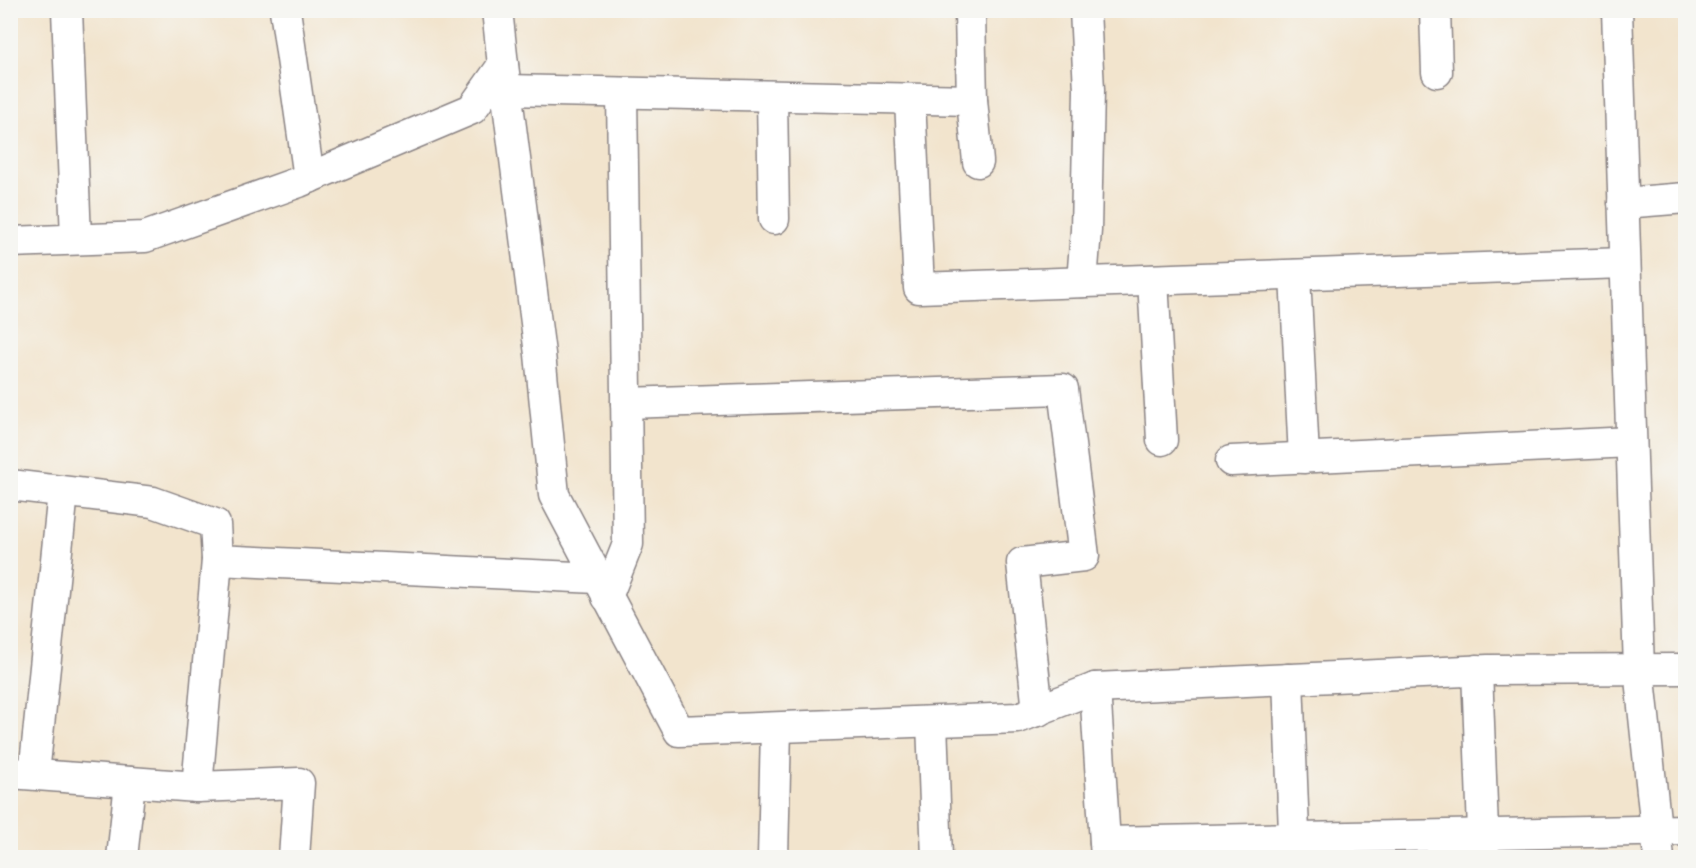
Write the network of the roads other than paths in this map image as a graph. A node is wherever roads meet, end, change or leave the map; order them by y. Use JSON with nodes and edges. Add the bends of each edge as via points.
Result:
{"nodes":[{"id":1,"x":67,"y":10,"type":"edge"},
{"id":2,"x":285,"y":10,"type":"edge"},
{"id":3,"x":497,"y":10,"type":"edge"},
{"id":4,"x":1085,"y":10,"type":"edge"},
{"id":5,"x":1435,"y":10,"type":"edge"},
{"id":6,"x":1617,"y":10,"type":"edge"},
{"id":7,"x":970,"y":13,"type":"dead end"},
{"id":8,"x":1437,"y":72,"type":"dead end"},
{"id":9,"x":505,"y":78,"type":"junction"},
{"id":10,"x":622,"y":93,"type":"junction"},
{"id":11,"x":772,"y":97,"type":"junction"},
{"id":12,"x":910,"y":100,"type":"junction"},
{"id":13,"x":972,"y":100,"type":"junction"},
{"id":14,"x":978,"y":162,"type":"dead end"},
{"id":15,"x":309,"y":178,"type":"junction"},
{"id":16,"x":1686,"y":198,"type":"edge"},
{"id":17,"x":1623,"y":203,"type":"junction"},
{"id":18,"x":774,"y":219,"type":"dead end"},
{"id":19,"x":76,"y":238,"type":"junction"},
{"id":20,"x":10,"y":242,"type":"edge"},
{"id":21,"x":1625,"y":263,"type":"junction"},
{"id":22,"x":1295,"y":275,"type":"junction"},
{"id":23,"x":1153,"y":280,"type":"junction"},
{"id":24,"x":1082,"y":282,"type":"junction"},
{"id":25,"x":626,"y":403,"type":"junction"},
{"id":26,"x":1162,"y":440,"type":"dead end"},
{"id":27,"x":1631,"y":442,"type":"junction"},
{"id":28,"x":1304,"y":458,"type":"junction"},
{"id":29,"x":1231,"y":461,"type":"dead end"},
{"id":30,"x":10,"y":485,"type":"edge"},
{"id":31,"x":63,"y":492,"type":"junction"},
{"id":32,"x":217,"y":560,"type":"junction"},
{"id":33,"x":602,"y":588,"type":"junction"},
{"id":34,"x":1639,"y":669,"type":"junction"},
{"id":35,"x":1686,"y":669,"type":"edge"},
{"id":36,"x":1477,"y":670,"type":"junction"},
{"id":37,"x":1287,"y":679,"type":"junction"},
{"id":38,"x":1095,"y":688,"type":"junction"},
{"id":39,"x":1038,"y":711,"type":"junction"},
{"id":40,"x":932,"y":722,"type":"junction"},
{"id":41,"x":776,"y":728,"type":"junction"},
{"id":42,"x":22,"y":773,"type":"edge"},
{"id":43,"x":130,"y":782,"type":"junction"},
{"id":44,"x":197,"y":787,"type":"junction"},
{"id":45,"x":1686,"y":830,"type":"edge"},
{"id":46,"x":1657,"y":844,"type":"edge"},
{"id":47,"x":1483,"y":846,"type":"edge"},
{"id":48,"x":1294,"y":848,"type":"edge"},
{"id":49,"x":1105,"y":850,"type":"edge"},
{"id":50,"x":122,"y":858,"type":"edge"},
{"id":51,"x":294,"y":858,"type":"edge"},
{"id":52,"x":773,"y":858,"type":"edge"},
{"id":53,"x":937,"y":858,"type":"edge"}],
"edges":[{"from":1,"to":19,"type":"street"},
{"from":2,"to":15,"type":"street"},
{"from":3,"to":9,"type":"street"},
{"from":4,"to":24,"type":"street","via":[[1089,90]]},
{"from":5,"to":8,"type":"street"},
{"from":6,"to":17,"type":"street"},
{"from":7,"to":13,"type":"street"},
{"from":9,"to":10,"type":"street"},
{"from":9,"to":15,"type":"street","via":[[472,109]]},
{"from":9,"to":33,"type":"street","via":[[554,495]]},
{"from":10,"to":11,"type":"street"},
{"from":10,"to":25,"type":"street"},
{"from":11,"to":12,"type":"street"},
{"from":11,"to":18,"type":"street"},
{"from":12,"to":13,"type":"street"},
{"from":12,"to":24,"type":"street","via":[[919,288]]},
{"from":13,"to":14,"type":"street"},
{"from":15,"to":19,"type":"street","via":[[145,237]]},
{"from":16,"to":17,"type":"street"},
{"from":17,"to":21,"type":"street"},
{"from":19,"to":20,"type":"street"},
{"from":21,"to":22,"type":"street"},
{"from":21,"to":27,"type":"street"},
{"from":22,"to":23,"type":"street"},
{"from":22,"to":28,"type":"street"},
{"from":23,"to":24,"type":"street"},
{"from":23,"to":26,"type":"street"},
{"from":25,"to":33,"type":"street","via":[[628,544]]},
{"from":25,"to":39,"type":"street","via":[[1063,389],[1084,556],[1022,563]]},
{"from":27,"to":28,"type":"street"},
{"from":27,"to":34,"type":"street"},
{"from":28,"to":29,"type":"street"},
{"from":30,"to":31,"type":"street"},
{"from":31,"to":32,"type":"street","via":[[153,502],[215,524]]},
{"from":31,"to":42,"type":"street"},
{"from":32,"to":33,"type":"street"},
{"from":32,"to":44,"type":"street"},
{"from":33,"to":41,"type":"street","via":[[679,731]]},
{"from":34,"to":35,"type":"street"},
{"from":34,"to":36,"type":"street"},
{"from":34,"to":46,"type":"street"},
{"from":36,"to":37,"type":"street"},
{"from":36,"to":47,"type":"street"},
{"from":37,"to":38,"type":"street"},
{"from":37,"to":48,"type":"street"},
{"from":38,"to":39,"type":"street"},
{"from":38,"to":49,"type":"street"},
{"from":39,"to":40,"type":"street","via":[[1018,718]]},
{"from":40,"to":41,"type":"street"},
{"from":40,"to":53,"type":"street"},
{"from":41,"to":52,"type":"street"},
{"from":42,"to":43,"type":"street"},
{"from":43,"to":44,"type":"street"},
{"from":43,"to":50,"type":"street"},
{"from":44,"to":51,"type":"street","via":[[299,783]]},
{"from":45,"to":46,"type":"street"},
{"from":46,"to":47,"type":"street"},
{"from":47,"to":48,"type":"street"},
{"from":48,"to":49,"type":"street"}]}
